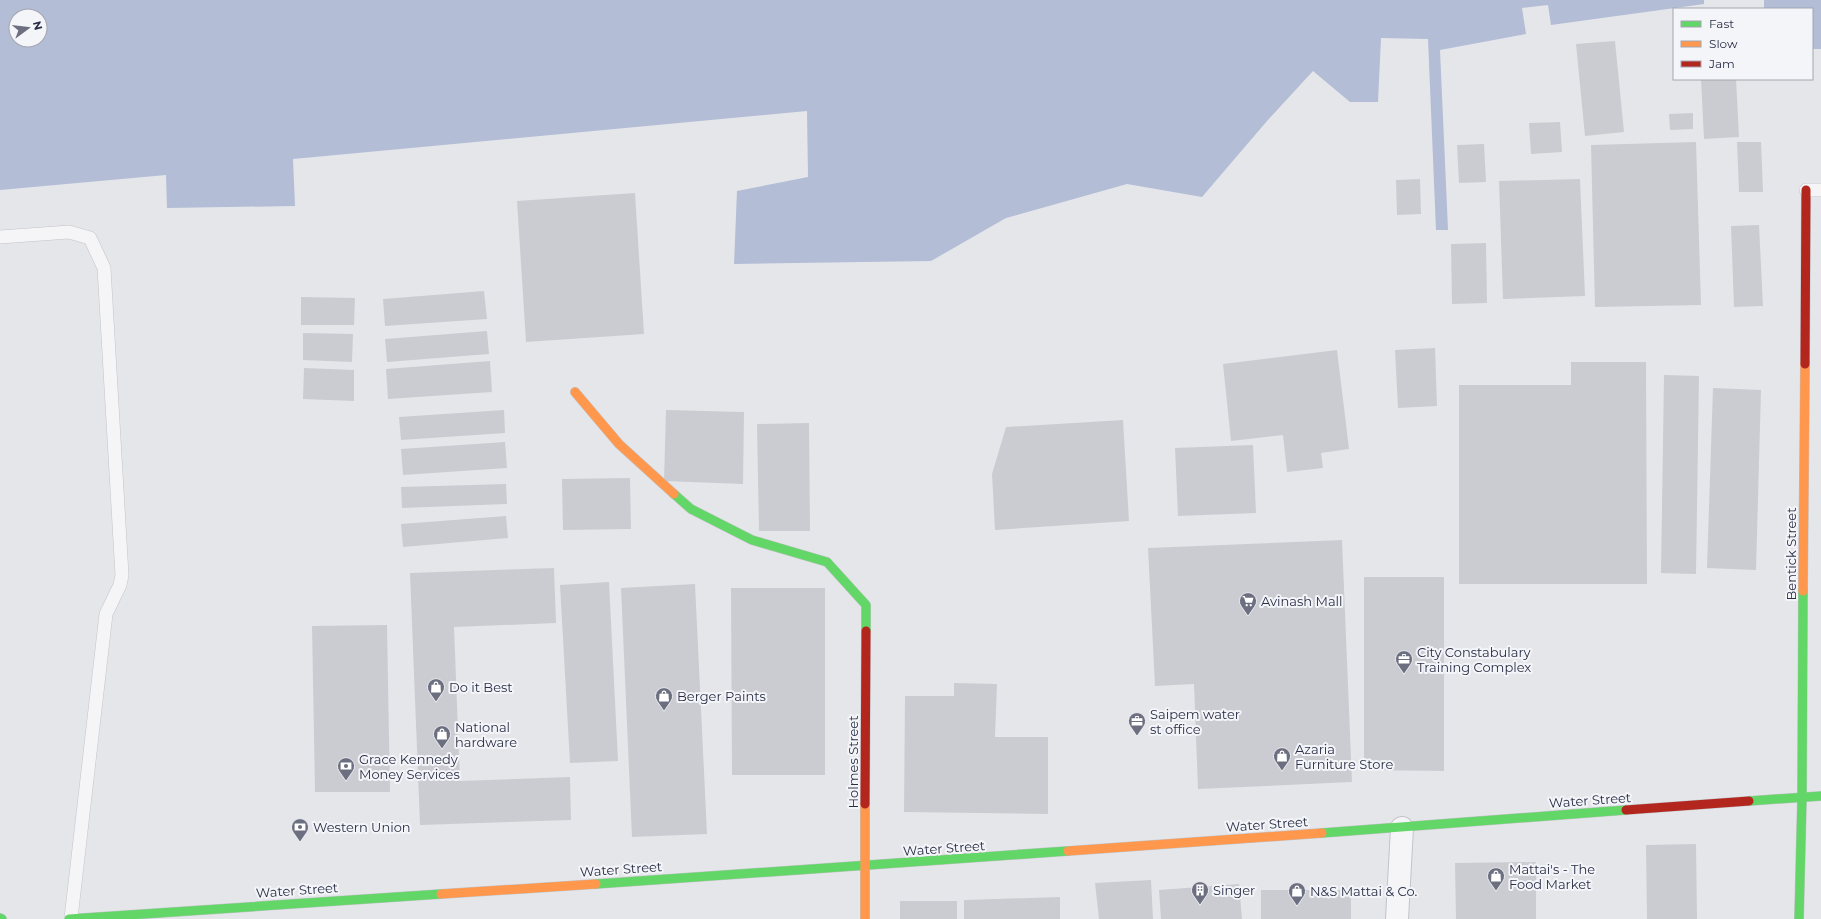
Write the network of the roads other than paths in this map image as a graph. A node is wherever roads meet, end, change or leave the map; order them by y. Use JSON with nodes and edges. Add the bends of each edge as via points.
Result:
{"nodes":[{"id":1,"x":1806,"y":190,"type":"joint"},
{"id":2,"x":1821,"y":190,"type":"edge"},
{"id":3,"x":0,"y":237,"type":"edge"},
{"id":4,"x":575,"y":392,"type":"dead end"},
{"id":5,"x":1821,"y":796,"type":"edge"},
{"id":6,"x":1802,"y":797,"type":"junction"},
{"id":7,"x":1402,"y":828,"type":"junction"},
{"id":8,"x":865,"y":866,"type":"junction"},
{"id":9,"x":70,"y":918,"type":"edge"},
{"id":10,"x":865,"y":919,"type":"edge"},
{"id":11,"x":1397,"y":919,"type":"edge"},
{"id":12,"x":1799,"y":919,"type":"edge"}],
"edges":[{"from":1,"to":2,"type":"lane"},
{"from":1,"to":6,"type":"street","name":"Bentick Street"},
{"from":3,"to":9,"type":"lane","via":[[69,232],[90,238],[104,268],[122,574],[120,585],[106,614]]},
{"from":4,"to":8,"type":"street","name":"Holmes Street","via":[[619,444],[691,510],[752,540],[827,562],[866,605]]},
{"from":5,"to":6,"type":"street","name":"Water Street"},
{"from":6,"to":7,"type":"street","name":"Water Street"},
{"from":6,"to":12,"type":"street","name":"Bentick Street"},
{"from":7,"to":8,"type":"street","name":"Water Street"},
{"from":7,"to":11,"type":"street"},
{"from":8,"to":9,"type":"street","name":"Water Street"},
{"from":8,"to":10,"type":"street","name":"Holmes Street"}]}
